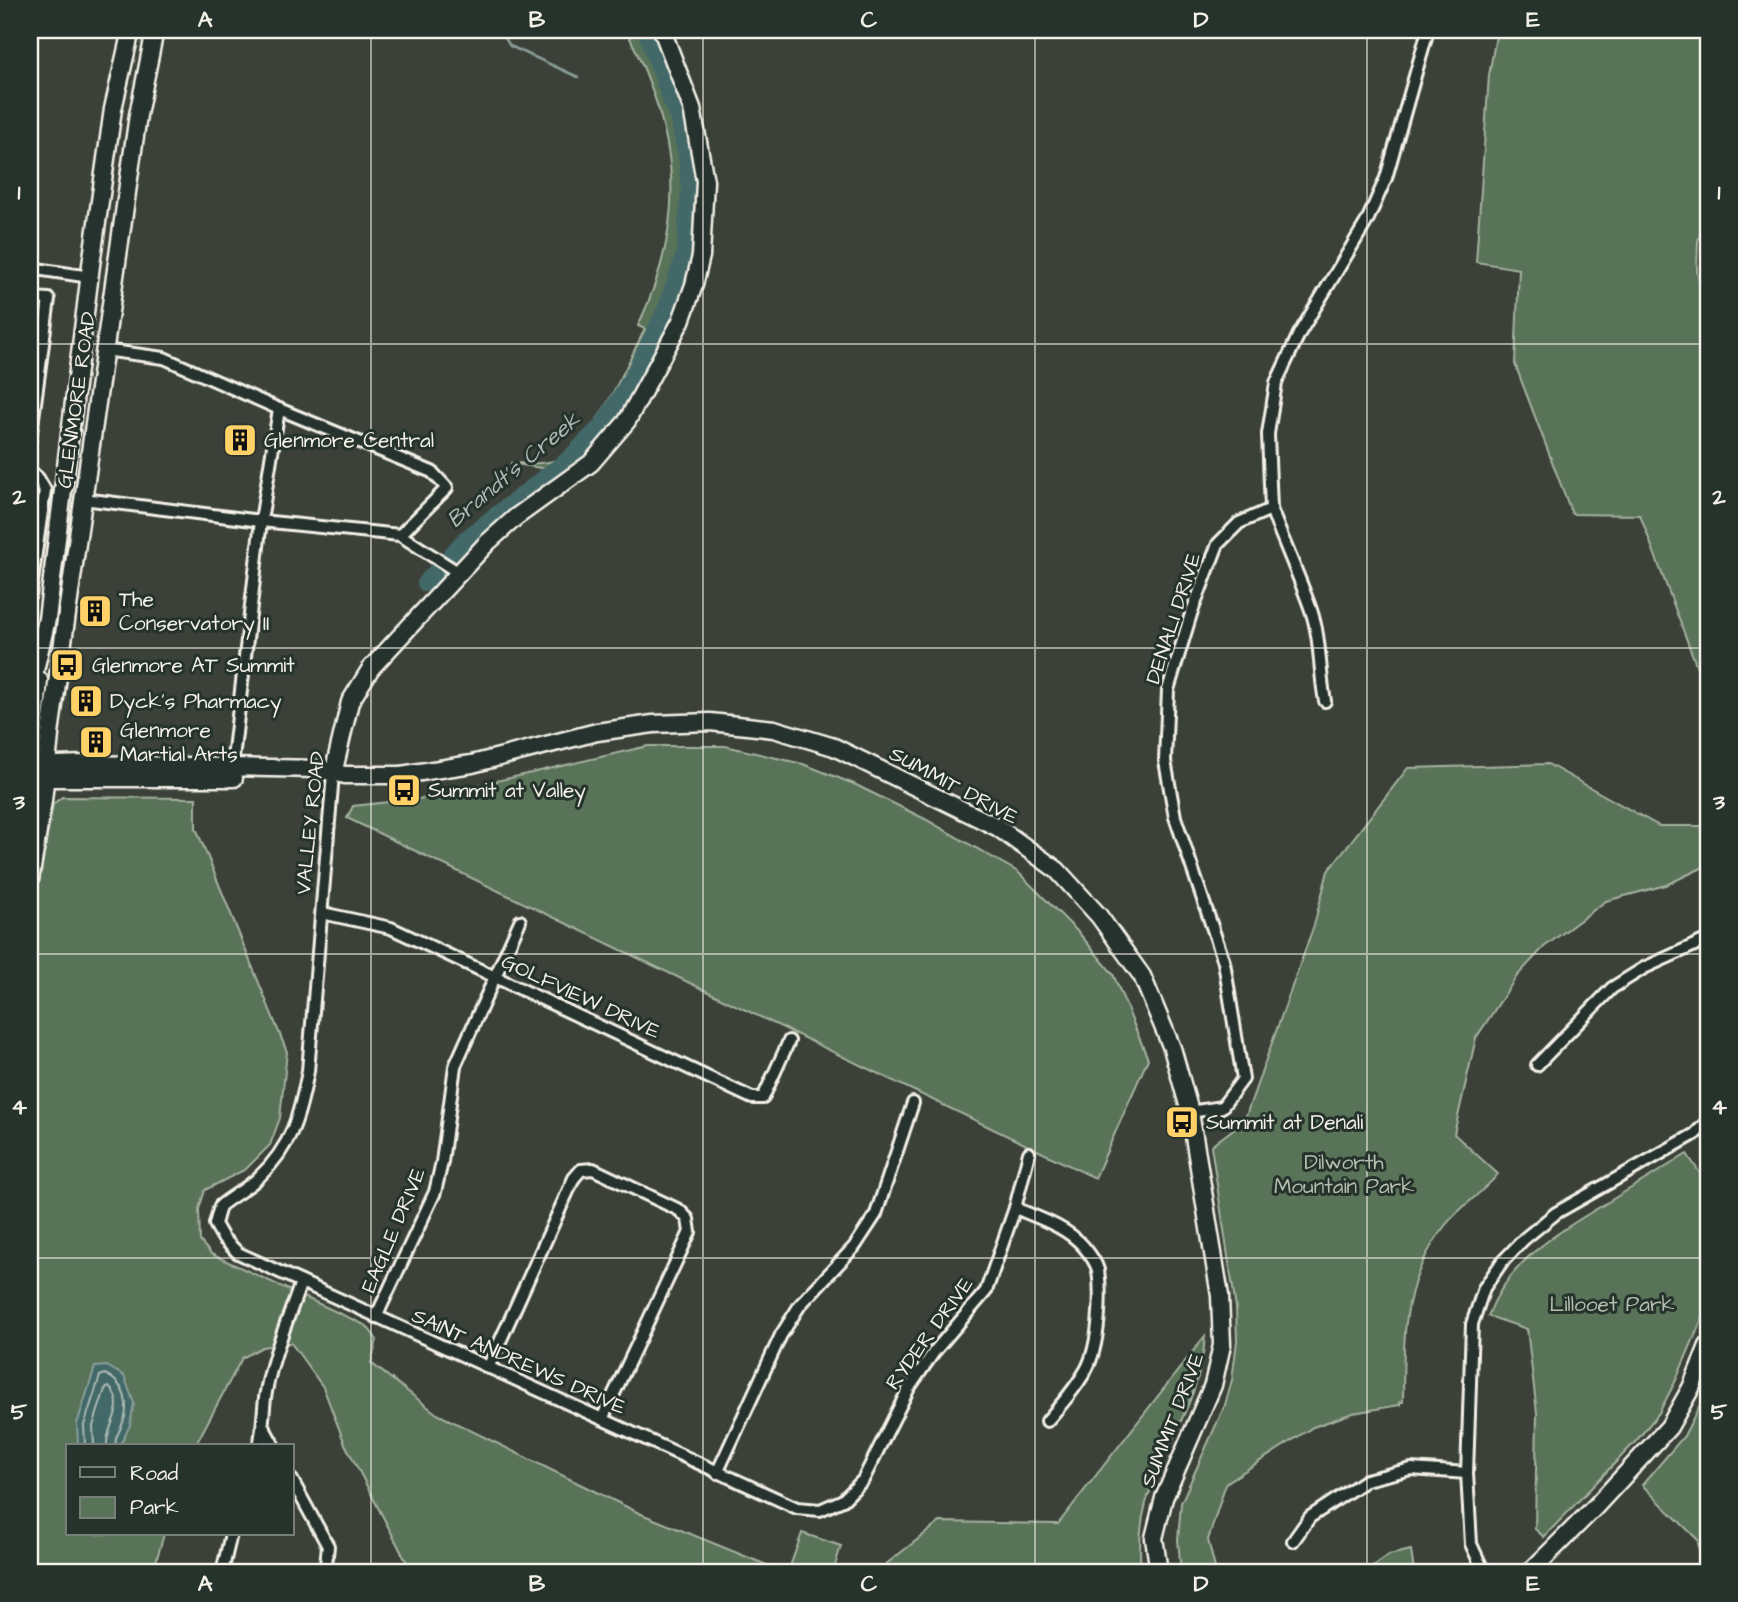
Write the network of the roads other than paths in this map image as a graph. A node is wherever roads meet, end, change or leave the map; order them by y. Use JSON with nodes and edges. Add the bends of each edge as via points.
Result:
{"nodes":[{"id":1,"x":131,"y":30,"type":"edge"},
{"id":2,"x":155,"y":30,"type":"edge"},
{"id":3,"x":662,"y":30,"type":"edge"},
{"id":4,"x":1428,"y":30,"type":"edge"},
{"id":5,"x":30,"y":268,"type":"edge"},
{"id":6,"x":90,"y":277,"type":"junction"},
{"id":7,"x":30,"y":298,"type":"edge"},
{"id":8,"x":104,"y":350,"type":"junction"},
{"id":9,"x":99,"y":384,"type":"junction"},
{"id":10,"x":279,"y":409,"type":"junction"},
{"id":11,"x":30,"y":440,"type":"edge"},
{"id":12,"x":30,"y":471,"type":"edge"},
{"id":13,"x":83,"y":499,"type":"junction"},
{"id":14,"x":1271,"y":509,"type":"junction"},
{"id":15,"x":261,"y":521,"type":"junction"},
{"id":16,"x":400,"y":535,"type":"junction"},
{"id":17,"x":458,"y":573,"type":"junction"},
{"id":18,"x":30,"y":595,"type":"edge"},
{"id":19,"x":47,"y":619,"type":"junction"},
{"id":20,"x":30,"y":692,"type":"edge"},
{"id":21,"x":1325,"y":701,"type":"dead end"},
{"id":22,"x":51,"y":726,"type":"junction"},
{"id":23,"x":232,"y":767,"type":"junction"},
{"id":24,"x":85,"y":771,"type":"junction"},
{"id":25,"x":35,"y":772,"type":"edge"},
{"id":26,"x":333,"y":774,"type":"junction"},
{"id":27,"x":36,"y":804,"type":"edge"},
{"id":28,"x":30,"y":880,"type":"edge"},
{"id":29,"x":322,"y":913,"type":"junction"},
{"id":30,"x":520,"y":921,"type":"dead end"},
{"id":31,"x":1708,"y":939,"type":"edge"},
{"id":32,"x":496,"y":978,"type":"junction"},
{"id":33,"x":789,"y":1041,"type":"dead end"},
{"id":34,"x":1537,"y":1065,"type":"dead end"},
{"id":35,"x":913,"y":1102,"type":"dead end"},
{"id":36,"x":1190,"y":1112,"type":"junction"},
{"id":37,"x":1708,"y":1121,"type":"edge"},
{"id":38,"x":1029,"y":1153,"type":"dead end"},
{"id":39,"x":1015,"y":1208,"type":"junction"},
{"id":40,"x":215,"y":1224,"type":"joint"},
{"id":41,"x":301,"y":1282,"type":"junction"},
{"id":42,"x":376,"y":1317,"type":"junction"},
{"id":43,"x":1708,"y":1346,"type":"edge"},
{"id":44,"x":488,"y":1368,"type":"junction"},
{"id":45,"x":602,"y":1419,"type":"junction"},
{"id":46,"x":1047,"y":1421,"type":"dead end"},
{"id":47,"x":264,"y":1429,"type":"junction"},
{"id":48,"x":260,"y":1444,"type":"edge"},
{"id":49,"x":273,"y":1444,"type":"edge"},
{"id":50,"x":717,"y":1473,"type":"junction"},
{"id":51,"x":1467,"y":1473,"type":"junction"},
{"id":52,"x":294,"y":1484,"type":"edge"},
{"id":53,"x":820,"y":1510,"type":"joint"},
{"id":54,"x":231,"y":1536,"type":"edge"},
{"id":55,"x":1293,"y":1541,"type":"dead end"},
{"id":56,"x":222,"y":1572,"type":"edge"},
{"id":57,"x":322,"y":1572,"type":"edge"},
{"id":58,"x":1159,"y":1572,"type":"edge"},
{"id":59,"x":1484,"y":1572,"type":"edge"},
{"id":60,"x":1530,"y":1572,"type":"edge"}],
"edges":[{"from":1,"to":6,"type":"street","name":"GLENMORE ROAD","via":[[113,108]]},
{"from":2,"to":8,"type":"street","name":"GLENMORE ROAD"},
{"from":3,"to":17,"type":"street","name":"VALLEY ROAD","via":[[692,108],[705,181],[701,256],[685,309],[627,421],[591,463],[516,517]]},
{"from":4,"to":14,"type":"street","via":[[1386,178],[1367,221],[1299,334],[1276,383],[1268,433]]},
{"from":5,"to":6,"type":"street"},
{"from":6,"to":9,"type":"street","via":[[96,300]]},
{"from":6,"to":19,"type":"street","name":"GLENMORE ROAD"},
{"from":7,"to":11,"type":"street","via":[[49,299]]},
{"from":8,"to":9,"type":"street","name":"GLENMORE ROAD"},
{"from":8,"to":10,"type":"street","via":[[164,358]]},
{"from":9,"to":13,"type":"street","name":"GLENMORE ROAD"},
{"from":10,"to":15,"type":"street"},
{"from":10,"to":16,"type":"street","via":[[432,471],[447,488]]},
{"from":12,"to":18,"type":"street","via":[[46,490]]},
{"from":13,"to":15,"type":"street"},
{"from":13,"to":22,"type":"street","name":"GLENMORE ROAD"},
{"from":14,"to":21,"type":"street","via":[[1311,611]]},
{"from":14,"to":36,"type":"street","name":"DENALI DRIVE","via":[[1239,523],[1218,544],[1168,690],[1165,761],[1175,817],[1224,962],[1242,1079],[1222,1107]]},
{"from":15,"to":16,"type":"street"},
{"from":15,"to":23,"type":"street"},
{"from":16,"to":17,"type":"street"},
{"from":17,"to":26,"type":"street","name":"VALLEY ROAD","via":[[371,668],[350,702]]},
{"from":19,"to":20,"type":"street","name":"GLENMORE ROAD"},
{"from":19,"to":25,"type":"street","via":[[32,758]]},
{"from":22,"to":24,"type":"street","via":[[57,745]]},
{"from":22,"to":25,"type":"street","name":"GLENMORE ROAD"},
{"from":23,"to":24,"type":"street","name":"SUMMIT DRIVE"},
{"from":23,"to":26,"type":"street","name":"SUMMIT DRIVE","via":[[318,769]]},
{"from":24,"to":25,"type":"street","name":"SUMMIT DRIVE"},
{"from":24,"to":26,"type":"street","name":"SUMMIT DRIVE","via":[[319,779]]},
{"from":24,"to":27,"type":"street"},
{"from":25,"to":27,"type":"street"},
{"from":26,"to":29,"type":"street","name":"VALLEY ROAD"},
{"from":26,"to":36,"type":"street","name":"SUMMIT DRIVE","via":[[401,775],[460,766],[597,732],[653,724],[710,722],[774,729],[834,747],[997,827],[1057,870],[1099,916],[1142,976],[1172,1048]]},
{"from":27,"to":28,"type":"street"},
{"from":29,"to":32,"type":"street","name":"GOLFVIEW DRIVE","via":[[391,928]]},
{"from":29,"to":40,"type":"street","name":"VALLEY ROAD","via":[[300,1113],[286,1146],[258,1178],[220,1206]]},
{"from":30,"to":32,"type":"street","name":"EAGLE DRIVE"},
{"from":31,"to":34,"type":"street","via":[[1612,988]]},
{"from":32,"to":33,"type":"street","name":"GOLFVIEW DRIVE","via":[[752,1098],[763,1098]]},
{"from":32,"to":42,"type":"street","name":"EAGLE DRIVE","via":[[455,1066],[435,1192]]},
{"from":35,"to":50,"type":"street","via":[[876,1214],[855,1246],[800,1305],[781,1335]]},
{"from":36,"to":58,"type":"street","name":"SUMMIT DRIVE","via":[[1220,1296],[1222,1345],[1213,1385],[1164,1498],[1154,1538]]},
{"from":37,"to":51,"type":"street","via":[[1695,1134],[1556,1213],[1524,1239],[1496,1271],[1484,1289],[1472,1324]]},
{"from":38,"to":39,"type":"street","name":"RYDER DRIVE"},
{"from":39,"to":46,"type":"street","via":[[1073,1237],[1097,1268],[1094,1353]]},
{"from":39,"to":53,"type":"street","name":"RYDER DRIVE","via":[[986,1291],[909,1388],[863,1480],[843,1500]]},
{"from":40,"to":41,"type":"street","name":"SAINT ANDREWS DRIVE","via":[[238,1253]]},
{"from":41,"to":42,"type":"street","name":"SAINT ANDREWS DRIVE"},
{"from":41,"to":47,"type":"street","via":[[265,1397]]},
{"from":42,"to":44,"type":"street","name":"SAINT ANDREWS DRIVE"},
{"from":43,"to":60,"type":"street","via":[[1669,1427]]},
{"from":44,"to":45,"type":"street","name":"SAINT ANDREWS DRIVE"},
{"from":44,"to":45,"type":"street","via":[[574,1178],[581,1170],[593,1169],[679,1210],[688,1219],[690,1232]]},
{"from":45,"to":50,"type":"street","name":"SAINT ANDREWS DRIVE"},
{"from":47,"to":48,"type":"street"},
{"from":47,"to":49,"type":"street"},
{"from":50,"to":53,"type":"street","name":"SAINT ANDREWS DRIVE","via":[[797,1508]]},
{"from":51,"to":55,"type":"street","via":[[1411,1469],[1366,1480],[1310,1517]]},
{"from":51,"to":59,"type":"street","via":[[1471,1544]]},
{"from":52,"to":57,"type":"street","via":[[328,1546]]},
{"from":54,"to":56,"type":"street"}]}
